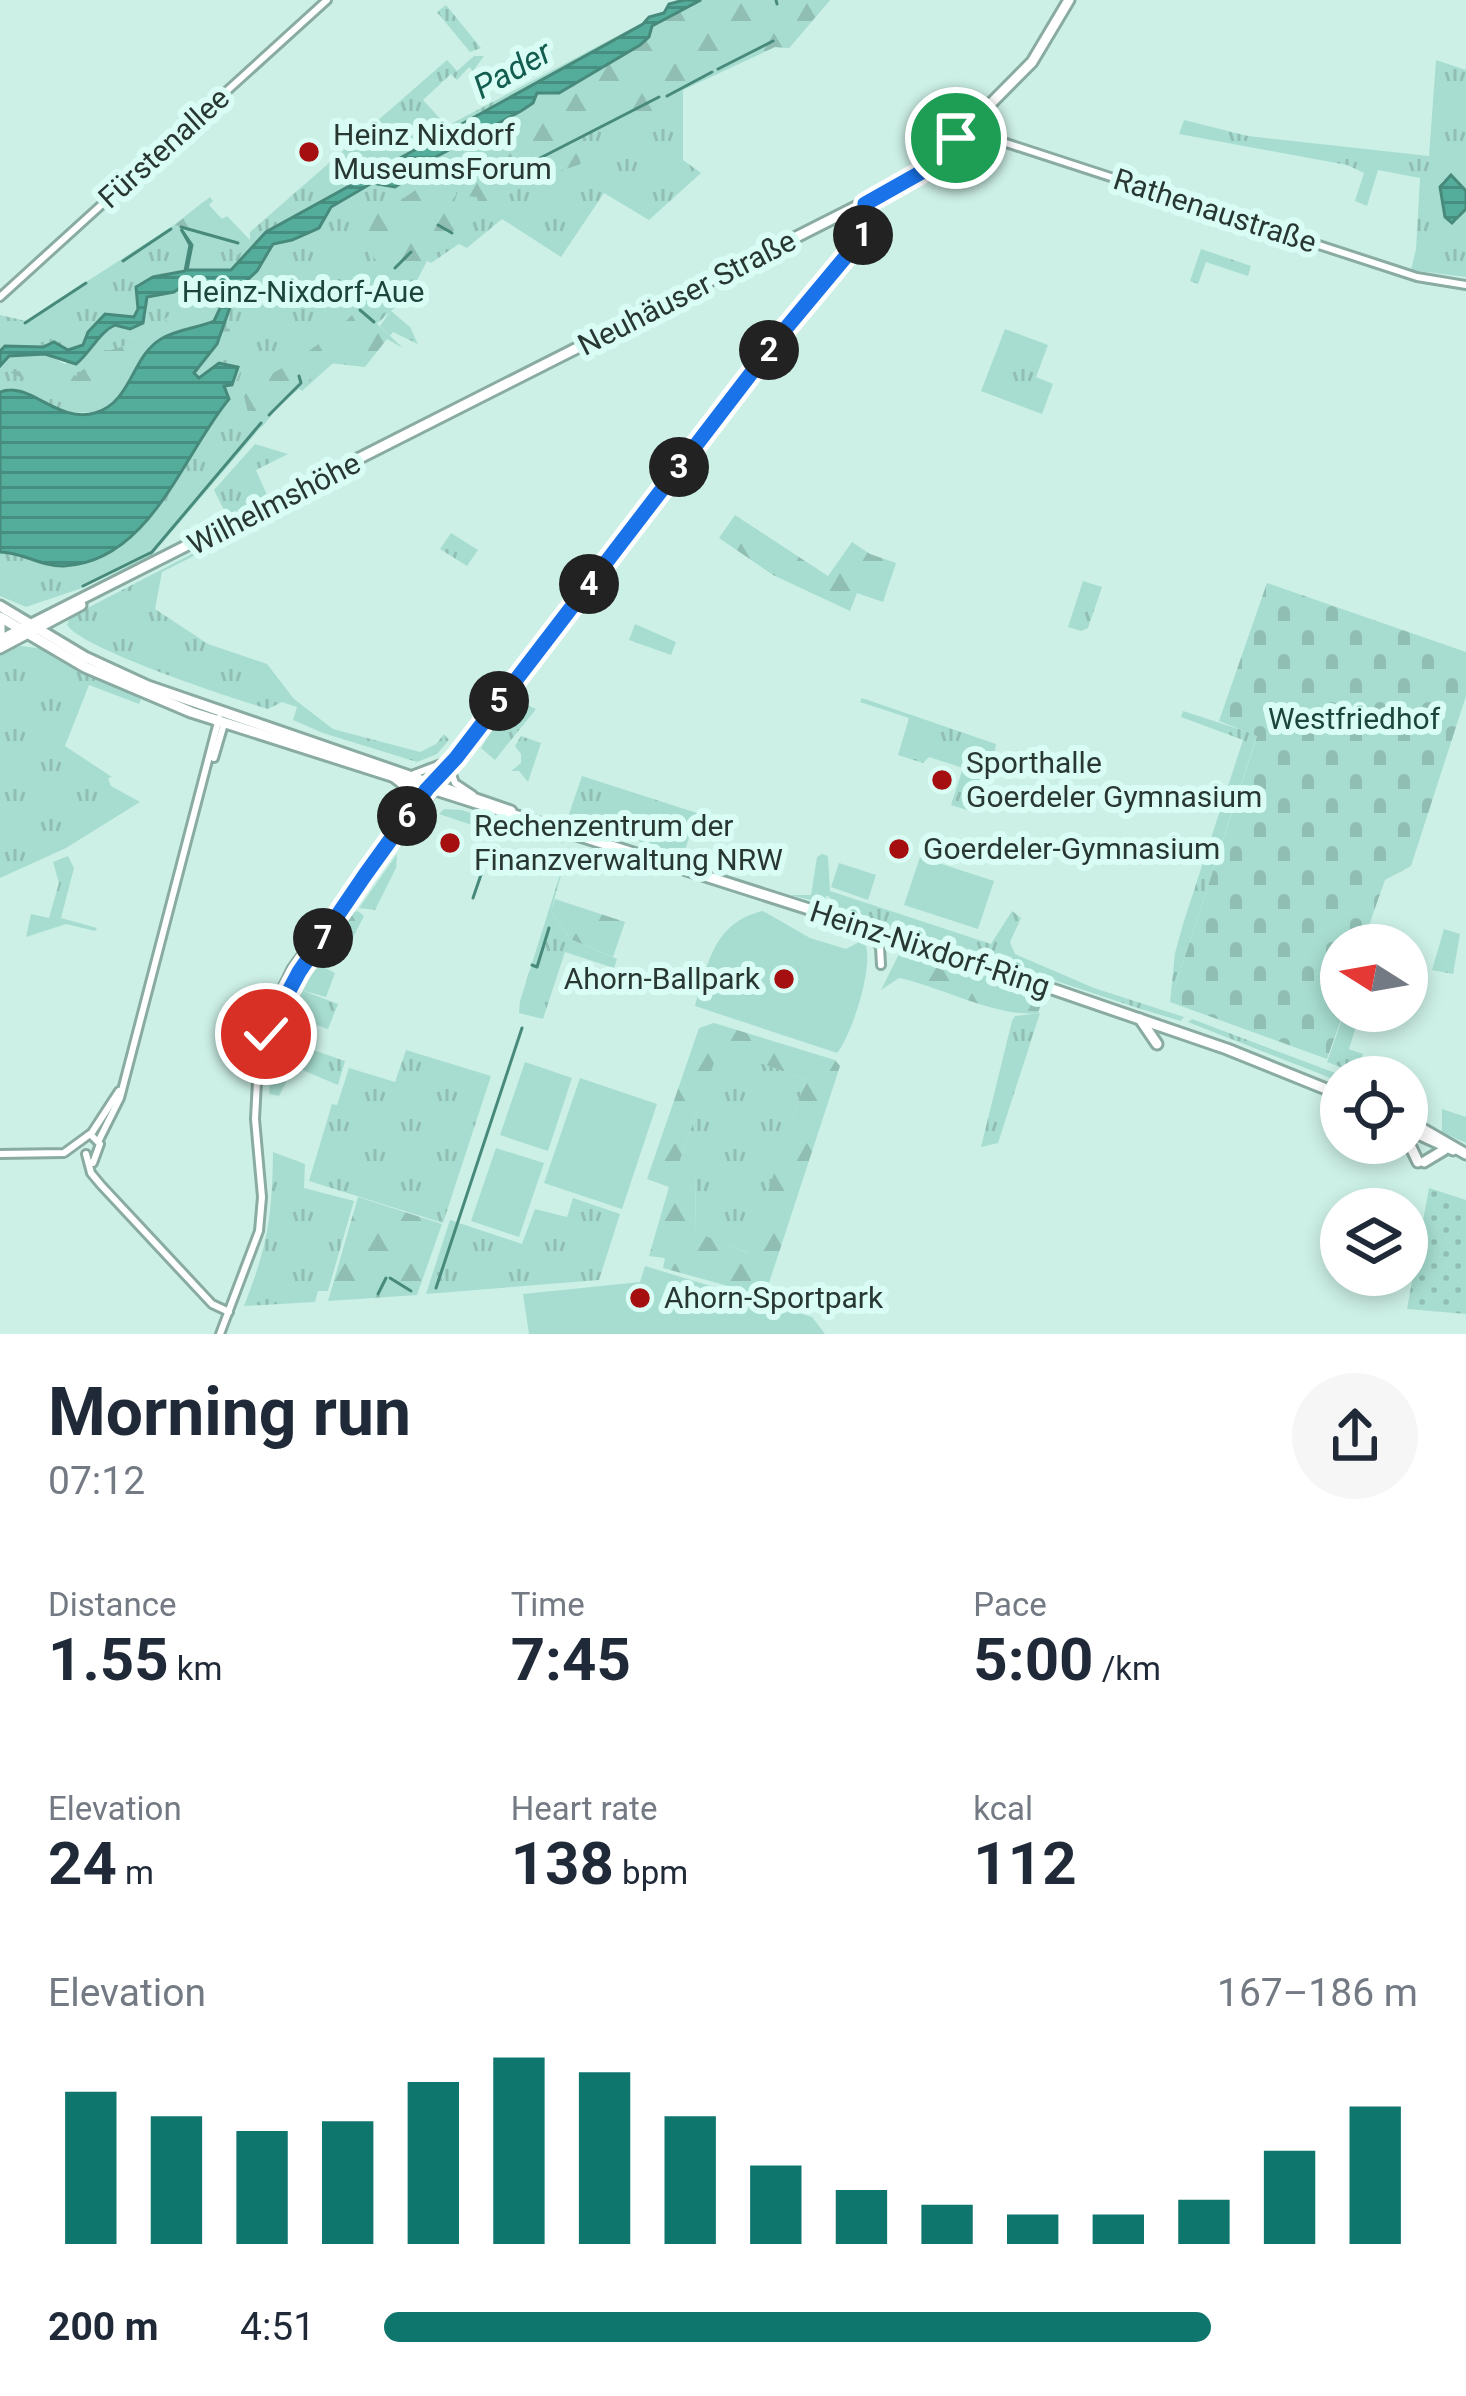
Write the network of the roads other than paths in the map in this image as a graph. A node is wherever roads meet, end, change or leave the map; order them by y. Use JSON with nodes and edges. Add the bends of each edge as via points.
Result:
{"nodes":[{"id":1,"x":327,"y":0,"type":"edge"},
{"id":2,"x":1070,"y":0,"type":"edge"},
{"id":3,"x":969,"y":124,"type":"junction"},
{"id":4,"x":865,"y":204,"type":"junction"},
{"id":5,"x":1466,"y":285,"type":"edge"},
{"id":6,"x":0,"y":297,"type":"edge"},
{"id":7,"x":441,"y":418,"type":"joint"},
{"id":8,"x":0,"y":606,"type":"edge"},
{"id":9,"x":53,"y":617,"type":"junction"},
{"id":10,"x":29,"y":629,"type":"junction"},
{"id":11,"x":3,"y":631,"type":"edge"},
{"id":12,"x":59,"y":642,"type":"junction"},
{"id":13,"x":43,"y":643,"type":"junction"},
{"id":14,"x":222,"y":720,"type":"junction"},
{"id":15,"x":453,"y":762,"type":"junction"},
{"id":16,"x":410,"y":775,"type":"junction"},
{"id":17,"x":393,"y":778,"type":"junction"},
{"id":18,"x":434,"y":787,"type":"junction"},
{"id":19,"x":473,"y":795,"type":"junction"},
{"id":20,"x":413,"y":808,"type":"junction"},
{"id":21,"x":516,"y":814,"type":"junction"},
{"id":22,"x":397,"y":835,"type":"junction"},
{"id":23,"x":863,"y":926,"type":"junction"},
{"id":24,"x":881,"y":965,"type":"dead end"},
{"id":25,"x":1140,"y":1019,"type":"junction"},
{"id":26,"x":1156,"y":1044,"type":"dead end"},
{"id":27,"x":1320,"y":1087,"type":"edge"},
{"id":28,"x":1428,"y":1136,"type":"edge"},
{"id":29,"x":95,"y":1137,"type":"junction"},
{"id":30,"x":85,"y":1151,"type":"junction"},
{"id":31,"x":1457,"y":1151,"type":"edge"},
{"id":32,"x":0,"y":1154,"type":"edge"},
{"id":33,"x":1428,"y":1157,"type":"edge"},
{"id":34,"x":229,"y":1312,"type":"junction"},
{"id":35,"x":220,"y":1334,"type":"edge"}],
"edges":[{"from":1,"to":6,"type":"street","name":"Fürstenallee"},
{"from":2,"to":3,"type":"main road","name":"Neuhäuser Straße","via":[[1032,62]]},
{"from":3,"to":4,"type":"main road","name":"Neuhäuser Straße","via":[[926,169]]},
{"from":3,"to":5,"type":"street","name":"Rathenaustraße","via":[[1010,145],[1287,235]]},
{"from":4,"to":7,"type":"main road","name":"Neuhäuser Straße"},
{"from":4,"to":15,"type":"street","via":[[863,236]]},
{"from":7,"to":9,"type":"main road","name":"Wilhelmshöhe"},
{"from":8,"to":11,"type":"main road","name":"Heinz-Nixdorf-Ring"},
{"from":9,"to":10,"type":"main road","name":"Wilhelmshöhe"},
{"from":9,"to":11,"type":"main road"},
{"from":9,"to":12,"type":"main road"},
{"from":10,"to":11,"type":"main road","name":"Heinz-Nixdorf-Ring"},
{"from":10,"to":11,"type":"main road","name":"Wilhelmshöhe"},
{"from":10,"to":12,"type":"main road","name":"Heinz-Nixdorf-Ring"},
{"from":10,"to":13,"type":"main road","name":"Heinz-Nixdorf-Ring"},
{"from":11,"to":13,"type":"main road"},
{"from":12,"to":14,"type":"main road","name":"Heinz-Nixdorf-Ring"},
{"from":13,"to":14,"type":"main road","name":"Heinz-Nixdorf-Ring","via":[[147,695]]},
{"from":14,"to":16,"type":"main road","name":"Heinz-Nixdorf-Ring"},
{"from":14,"to":17,"type":"main road","name":"Heinz-Nixdorf-Ring"},
{"from":14,"to":29,"type":"street","via":[[120,1098]]},
{"from":15,"to":16,"type":"street"},
{"from":15,"to":18,"type":"street"},
{"from":15,"to":19,"type":"street","via":[[455,783]]},
{"from":16,"to":18,"type":"main road","name":"Heinz-Nixdorf-Ring"},
{"from":17,"to":18,"type":"main road","name":"Heinz-Nixdorf-Ring"},
{"from":17,"to":20,"type":"street","via":[[412,793]]},
{"from":18,"to":19,"type":"main road","name":"Heinz-Nixdorf-Ring"},
{"from":18,"to":20,"type":"street"},
{"from":18,"to":21,"type":"main road","name":"Heinz-Nixdorf-Ring"},
{"from":18,"to":22,"type":"street"},
{"from":19,"to":21,"type":"main road","name":"Heinz-Nixdorf-Ring"},
{"from":20,"to":22,"type":"street"},
{"from":21,"to":23,"type":"main road","name":"Heinz-Nixdorf-Ring"},
{"from":22,"to":34,"type":"street","via":[[299,972],[266,1034],[255,1109],[260,1223]]},
{"from":23,"to":24,"type":"street","via":[[880,947]]},
{"from":23,"to":25,"type":"main road","name":"Heinz-Nixdorf-Ring"},
{"from":25,"to":26,"type":"main road"},
{"from":25,"to":27,"type":"main road","name":"Heinz-Nixdorf-Ring"},
{"from":28,"to":31,"type":"main road"},
{"from":29,"to":30,"type":"street","via":[[99,1148]]},
{"from":29,"to":30,"type":"street","via":[[84,1136]]},
{"from":30,"to":32,"type":"street"},
{"from":30,"to":34,"type":"street","via":[[95,1178],[212,1304]]},
{"from":31,"to":33,"type":"main road"},
{"from":34,"to":35,"type":"street"}]}
